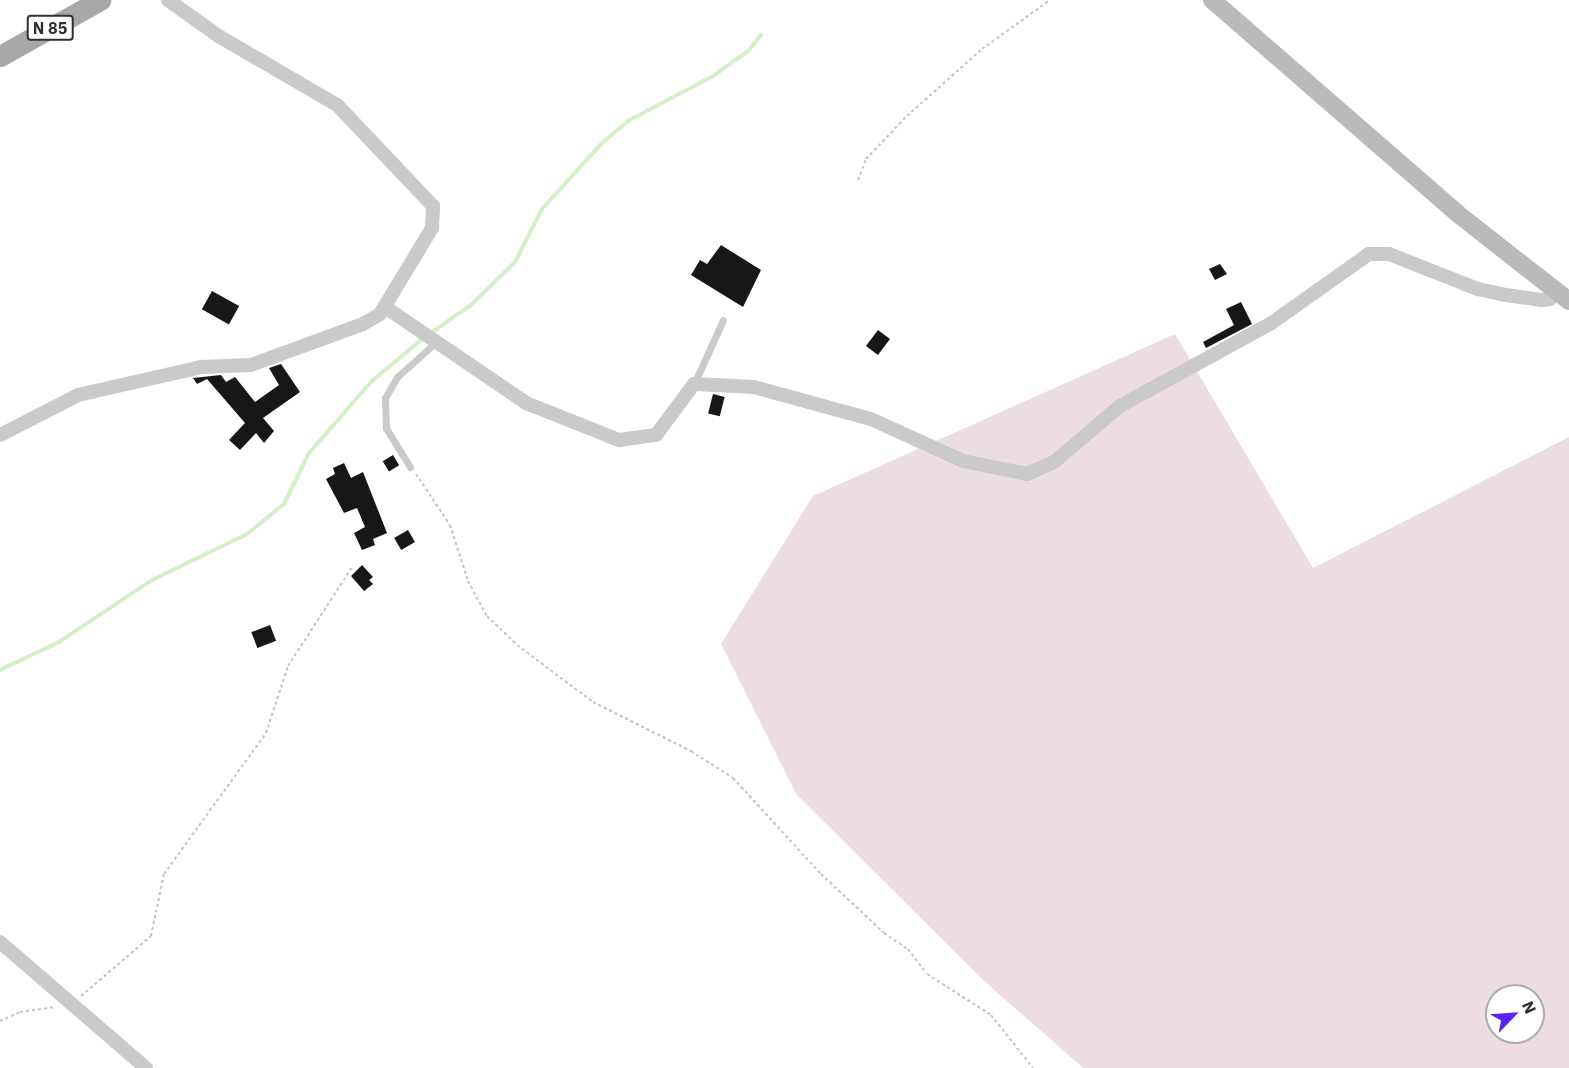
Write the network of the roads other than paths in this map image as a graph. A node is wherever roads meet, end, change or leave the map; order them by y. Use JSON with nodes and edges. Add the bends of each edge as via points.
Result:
{"nodes":[{"id":1,"x":100,"y":0,"type":"edge"},
{"id":2,"x":168,"y":0,"type":"edge"},
{"id":3,"x":1212,"y":0,"type":"edge"},
{"id":4,"x":0,"y":56,"type":"edge"},
{"id":5,"x":1563,"y":296,"type":"edge"},
{"id":6,"x":385,"y":307,"type":"junction"},
{"id":7,"x":723,"y":320,"type":"dead end"},
{"id":8,"x":435,"y":343,"type":"junction"},
{"id":9,"x":694,"y":384,"type":"junction"},
{"id":10,"x":0,"y":435,"type":"edge"},
{"id":11,"x":410,"y":467,"type":"road end"},
{"id":12,"x":0,"y":942,"type":"edge"},
{"id":13,"x":147,"y":1068,"type":"edge"}],
"edges":[{"from":1,"to":4,"type":"main road","number":"N 85"},
{"from":2,"to":6,"type":"street","via":[[220,37],[337,105],[433,206],[432,228]]},
{"from":3,"to":5,"type":"main road","via":[[1458,214]]},
{"from":5,"to":9,"type":"street","via":[[1542,300],[1478,289],[1389,254],[1368,254],[1242,341],[1120,406],[1054,462],[1027,474],[963,461],[871,419],[754,387]]},
{"from":6,"to":8,"type":"street"},
{"from":6,"to":10,"type":"street","via":[[374,319],[280,357],[251,364],[201,367],[101,388],[57,405]]},
{"from":7,"to":9,"type":"lane"},
{"from":8,"to":9,"type":"street","via":[[526,403],[619,440],[656,435]]},
{"from":8,"to":11,"type":"lane","via":[[397,377],[385,398],[386,428]]},
{"from":12,"to":13,"type":"street"}]}
